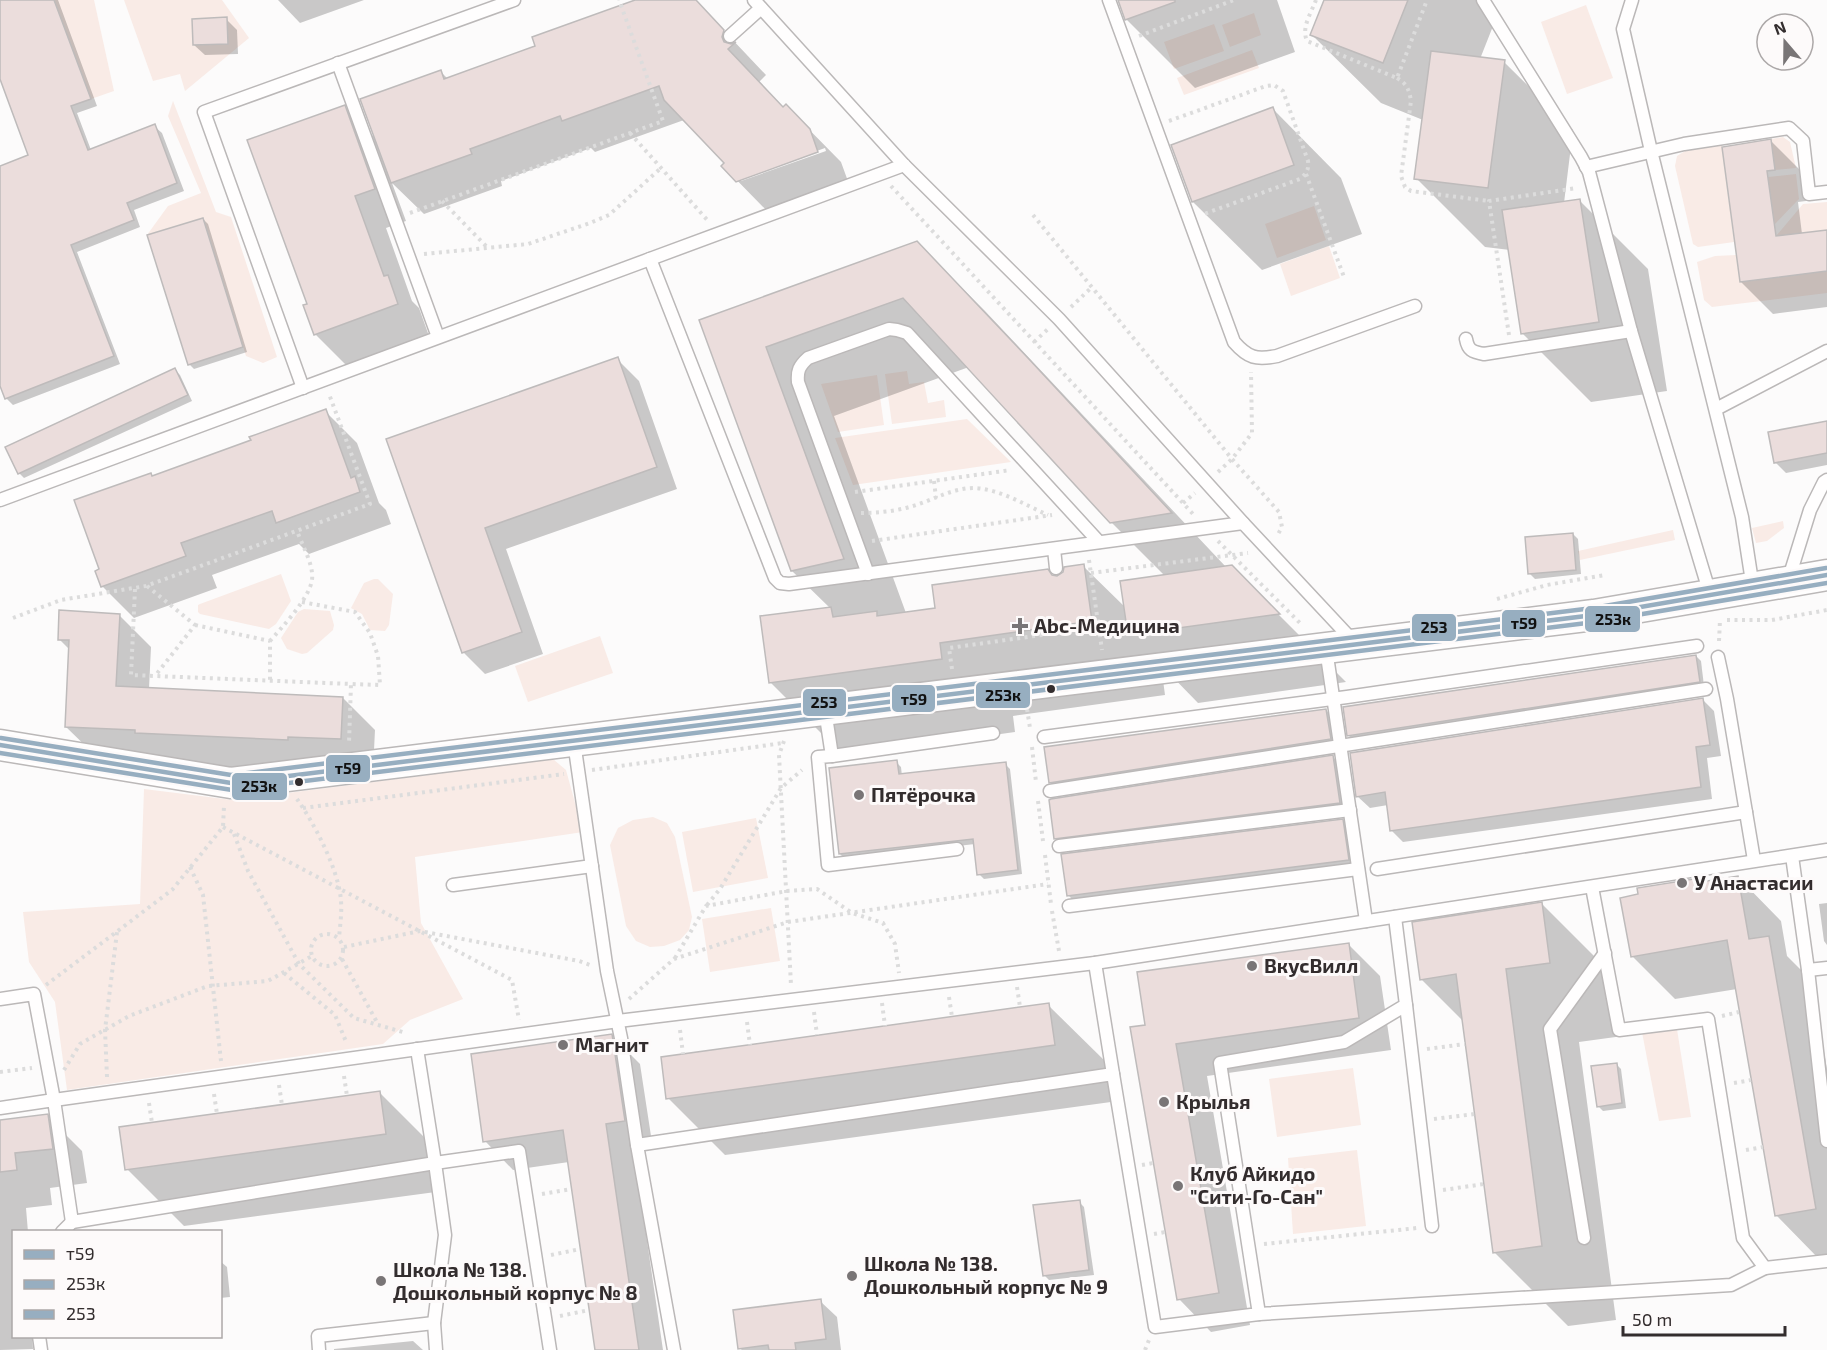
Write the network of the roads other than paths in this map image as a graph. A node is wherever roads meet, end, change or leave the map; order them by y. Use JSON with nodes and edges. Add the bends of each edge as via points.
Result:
{"nodes":[{"id":1,"x":514,"y":0,"type":"edge"},
{"id":2,"x":1109,"y":0,"type":"edge"},
{"id":3,"x":1483,"y":0,"type":"edge"},
{"id":4,"x":1632,"y":0,"type":"edge"},
{"id":5,"x":758,"y":4,"type":"edge"},
{"id":6,"x":730,"y":36,"type":"dead end"},
{"id":7,"x":338,"y":63,"type":"junction"},
{"id":8,"x":1651,"y":151,"type":"junction"},
{"id":9,"x":904,"y":165,"type":"junction"},
{"id":10,"x":1586,"y":167,"type":"junction"},
{"id":11,"x":1827,"y":192,"type":"edge"},
{"id":12,"x":650,"y":259,"type":"junction"},
{"id":13,"x":1415,"y":306,"type":"dead end"},
{"id":14,"x":1631,"y":331,"type":"junction"},
{"id":15,"x":438,"y":337,"type":"junction"},
{"id":16,"x":1466,"y":339,"type":"dead end"},
{"id":17,"x":1827,"y":351,"type":"edge"},
{"id":18,"x":303,"y":388,"type":"junction"},
{"id":19,"x":1716,"y":409,"type":"junction"},
{"id":20,"x":1827,"y":480,"type":"edge"},
{"id":21,"x":0,"y":500,"type":"edge"},
{"id":22,"x":1243,"y":523,"type":"junction"},
{"id":23,"x":1093,"y":543,"type":"junction"},
{"id":24,"x":1054,"y":549,"type":"junction"},
{"id":25,"x":1056,"y":568,"type":"dead end"},
{"id":26,"x":868,"y":574,"type":"junction"},
{"id":27,"x":1827,"y":575,"type":"edge"},
{"id":28,"x":1787,"y":582,"type":"junction"},
{"id":29,"x":1753,"y":588,"type":"junction"},
{"id":30,"x":1714,"y":612,"type":"junction"},
{"id":31,"x":1356,"y":644,"type":"junction"},
{"id":32,"x":1697,"y":646,"type":"dead end"},
{"id":33,"x":1326,"y":648,"type":"junction"},
{"id":34,"x":1718,"y":657,"type":"road end"},
{"id":35,"x":1706,"y":689,"type":"dead end"},
{"id":36,"x":1334,"y":699,"type":"junction"},
{"id":37,"x":825,"y":710,"type":"junction"},
{"id":38,"x":993,"y":733,"type":"dead end"},
{"id":39,"x":1044,"y":737,"type":"dead end"},
{"id":40,"x":574,"y":740,"type":"junction"},
{"id":41,"x":0,"y":745,"type":"edge"},
{"id":42,"x":1340,"y":746,"type":"junction"},
{"id":43,"x":832,"y":756,"type":"junction"},
{"id":44,"x":1050,"y":791,"type":"dead end"},
{"id":45,"x":1350,"y":810,"type":"junction"},
{"id":46,"x":1746,"y":812,"type":"junction"},
{"id":47,"x":1059,"y":846,"type":"dead end"},
{"id":48,"x":957,"y":849,"type":"dead end"},
{"id":49,"x":1827,"y":850,"type":"edge"},
{"id":50,"x":1792,"y":856,"type":"junction"},
{"id":51,"x":1755,"y":860,"type":"junction"},
{"id":52,"x":592,"y":866,"type":"junction"},
{"id":53,"x":1377,"y":868,"type":"dead end"},
{"id":54,"x":1358,"y":869,"type":"junction"},
{"id":55,"x":453,"y":885,"type":"dead end"},
{"id":56,"x":1592,"y":887,"type":"junction"},
{"id":57,"x":1069,"y":906,"type":"dead end"},
{"id":58,"x":1395,"y":917,"type":"junction"},
{"id":59,"x":1366,"y":921,"type":"junction"},
{"id":60,"x":1605,"y":953,"type":"junction"},
{"id":61,"x":1095,"y":963,"type":"junction"},
{"id":62,"x":1827,"y":968,"type":"edge"},
{"id":63,"x":1808,"y":970,"type":"junction"},
{"id":64,"x":0,"y":999,"type":"edge"},
{"id":65,"x":1406,"y":1005,"type":"junction"},
{"id":66,"x":617,"y":1016,"type":"junction"},
{"id":67,"x":417,"y":1049,"type":"junction"},
{"id":68,"x":1113,"y":1074,"type":"junction"},
{"id":69,"x":54,"y":1100,"type":"junction"},
{"id":70,"x":0,"y":1108,"type":"edge"},
{"id":71,"x":1827,"y":1141,"type":"edge"},
{"id":72,"x":637,"y":1145,"type":"junction"},
{"id":73,"x":435,"y":1163,"type":"junction"},
{"id":74,"x":72,"y":1222,"type":"junction"},
{"id":75,"x":1432,"y":1226,"type":"road end"},
{"id":76,"x":64,"y":1230,"type":"edge"},
{"id":77,"x":1584,"y":1238,"type":"dead end"},
{"id":78,"x":1827,"y":1261,"type":"edge"},
{"id":79,"x":1765,"y":1268,"type":"junction"},
{"id":80,"x":1259,"y":1314,"type":"junction"},
{"id":81,"x":434,"y":1323,"type":"junction"},
{"id":82,"x":319,"y":1350,"type":"edge"},
{"id":83,"x":436,"y":1350,"type":"edge"},
{"id":84,"x":550,"y":1350,"type":"edge"},
{"id":85,"x":674,"y":1350,"type":"edge"}],
"edges":[{"from":1,"to":7,"type":"lane"},
{"from":2,"to":13,"type":"lane","via":[[1234,342],[1242,352],[1262,359],[1277,356]]},
{"from":3,"to":10,"type":"lane"},
{"from":4,"to":8,"type":"lane","via":[[1623,29]]},
{"from":5,"to":6,"type":"lane"},
{"from":5,"to":9,"type":"lane"},
{"from":7,"to":15,"type":"lane"},
{"from":7,"to":18,"type":"lane","via":[[204,112]]},
{"from":8,"to":10,"type":"lane"},
{"from":8,"to":11,"type":"lane","via":[[1789,128],[1803,141],[1809,194]]},
{"from":8,"to":19,"type":"lane"},
{"from":9,"to":12,"type":"lane"},
{"from":9,"to":22,"type":"lane","via":[[1059,319]]},
{"from":10,"to":14,"type":"lane"},
{"from":12,"to":15,"type":"lane"},
{"from":12,"to":26,"type":"lane","via":[[775,578],[789,584]]},
{"from":14,"to":16,"type":"lane","via":[[1484,354],[1474,353]]},
{"from":14,"to":30,"type":"lane"},
{"from":15,"to":18,"type":"lane"},
{"from":17,"to":19,"type":"lane"},
{"from":18,"to":21,"type":"lane"},
{"from":19,"to":29,"type":"lane","via":[[1742,517]]},
{"from":20,"to":28,"type":"lane","via":[[1810,510]]},
{"from":22,"to":23,"type":"lane"},
{"from":22,"to":31,"type":"lane"},
{"from":23,"to":24,"type":"lane"},
{"from":23,"to":26,"type":"lane","via":[[1071,512],[907,333],[889,329],[808,358],[797,372]]},
{"from":24,"to":25,"type":"lane"},
{"from":24,"to":26,"type":"lane"},
{"from":27,"to":28,"type":"street"},
{"from":28,"to":29,"type":"street"},
{"from":29,"to":30,"type":"street"},
{"from":30,"to":31,"type":"street","via":[[1594,615]]},
{"from":31,"to":33,"type":"street"},
{"from":32,"to":36,"type":"lane"},
{"from":33,"to":36,"type":"lane"},
{"from":33,"to":37,"type":"street"},
{"from":34,"to":46,"type":"lane"},
{"from":35,"to":42,"type":"lane"},
{"from":36,"to":39,"type":"lane"},
{"from":36,"to":42,"type":"lane"},
{"from":37,"to":40,"type":"street"},
{"from":37,"to":43,"type":"lane"},
{"from":38,"to":43,"type":"lane"},
{"from":40,"to":41,"type":"street","via":[[231,783]]},
{"from":40,"to":52,"type":"lane"},
{"from":42,"to":44,"type":"lane"},
{"from":42,"to":45,"type":"lane"},
{"from":43,"to":48,"type":"lane","via":[[818,757],[828,865]]},
{"from":45,"to":47,"type":"lane"},
{"from":45,"to":54,"type":"lane"},
{"from":46,"to":51,"type":"lane"},
{"from":46,"to":53,"type":"lane"},
{"from":49,"to":50,"type":"lane"},
{"from":50,"to":51,"type":"lane"},
{"from":50,"to":63,"type":"lane"},
{"from":51,"to":56,"type":"lane"},
{"from":52,"to":55,"type":"lane"},
{"from":52,"to":66,"type":"lane"},
{"from":54,"to":57,"type":"lane"},
{"from":54,"to":59,"type":"lane"},
{"from":56,"to":58,"type":"lane"},
{"from":56,"to":60,"type":"lane"},
{"from":58,"to":59,"type":"lane"},
{"from":58,"to":65,"type":"lane"},
{"from":59,"to":61,"type":"lane"},
{"from":60,"to":77,"type":"lane","via":[[1550,1029]]},
{"from":60,"to":79,"type":"lane","via":[[1619,1030],[1708,1019],[1743,1238]]},
{"from":61,"to":66,"type":"lane","via":[[792,1000]]},
{"from":61,"to":68,"type":"lane"},
{"from":62,"to":63,"type":"lane"},
{"from":63,"to":71,"type":"lane"},
{"from":64,"to":69,"type":"lane","via":[[34,994]]},
{"from":65,"to":75,"type":"lane"},
{"from":65,"to":80,"type":"lane","via":[[1344,1042],[1220,1063]]},
{"from":66,"to":67,"type":"lane","via":[[522,1035]]},
{"from":66,"to":72,"type":"lane"},
{"from":67,"to":69,"type":"lane"},
{"from":67,"to":73,"type":"lane"},
{"from":68,"to":72,"type":"lane"},
{"from":68,"to":80,"type":"lane","via":[[1155,1327]]},
{"from":69,"to":70,"type":"lane"},
{"from":69,"to":74,"type":"lane"},
{"from":72,"to":85,"type":"lane"},
{"from":73,"to":74,"type":"lane"},
{"from":73,"to":81,"type":"lane","via":[[445,1235]]},
{"from":73,"to":84,"type":"lane","via":[[519,1151]]},
{"from":74,"to":76,"type":"lane"},
{"from":78,"to":79,"type":"lane"},
{"from":79,"to":80,"type":"lane","via":[[1731,1284]]},
{"from":81,"to":82,"type":"lane","via":[[318,1336]]},
{"from":81,"to":83,"type":"lane"}]}
